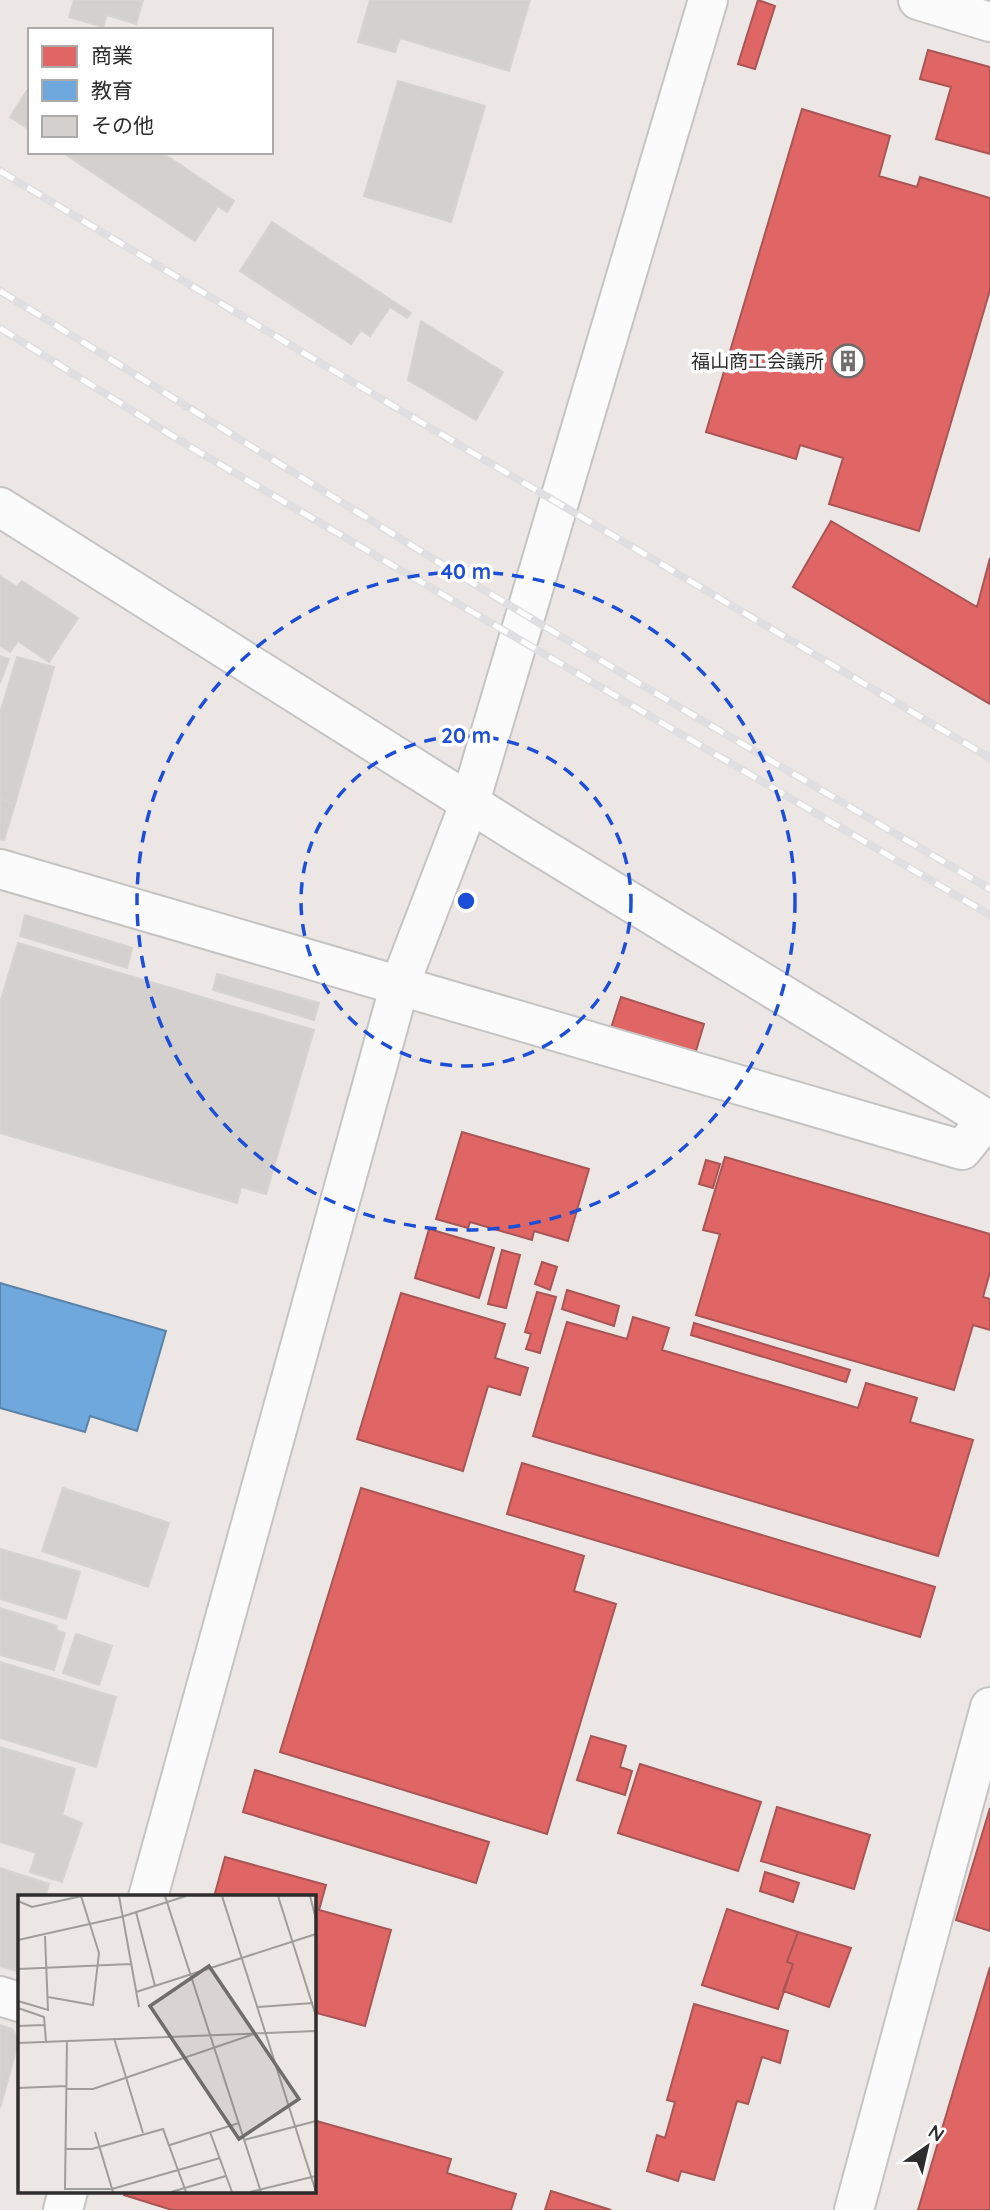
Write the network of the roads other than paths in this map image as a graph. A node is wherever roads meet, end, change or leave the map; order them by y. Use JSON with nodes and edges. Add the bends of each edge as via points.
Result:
{"nodes":[{"id":1,"x":708,"y":0,"type":"edge"},
{"id":2,"x":918,"y":0,"type":"edge"},
{"id":3,"x":990,"y":22,"type":"edge"},
{"id":4,"x":0,"y":507,"type":"edge"},
{"id":5,"x":470,"y":802,"type":"junction"},
{"id":6,"x":0,"y":869,"type":"edge"},
{"id":7,"x":400,"y":984,"type":"junction"},
{"id":8,"x":988,"y":1120,"type":"edge"},
{"id":9,"x":990,"y":1707,"type":"edge"},
{"id":10,"x":149,"y":1895,"type":"edge"},
{"id":11,"x":0,"y":1996,"type":"edge"},
{"id":12,"x":18,"y":2002,"type":"edge"},
{"id":13,"x":68,"y":2192,"type":"edge"},
{"id":14,"x":63,"y":2210,"type":"edge"},
{"id":15,"x":854,"y":2210,"type":"edge"}],
"edges":[{"from":1,"to":5,"type":"street"},
{"from":2,"to":3,"type":"street"},
{"from":4,"to":5,"type":"street"},
{"from":5,"to":7,"type":"street"},
{"from":5,"to":8,"type":"street"},
{"from":6,"to":7,"type":"street"},
{"from":7,"to":8,"type":"street","via":[[962,1150]]},
{"from":7,"to":10,"type":"street"},
{"from":9,"to":15,"type":"street"},
{"from":11,"to":12,"type":"street"},
{"from":13,"to":14,"type":"street"}]}
